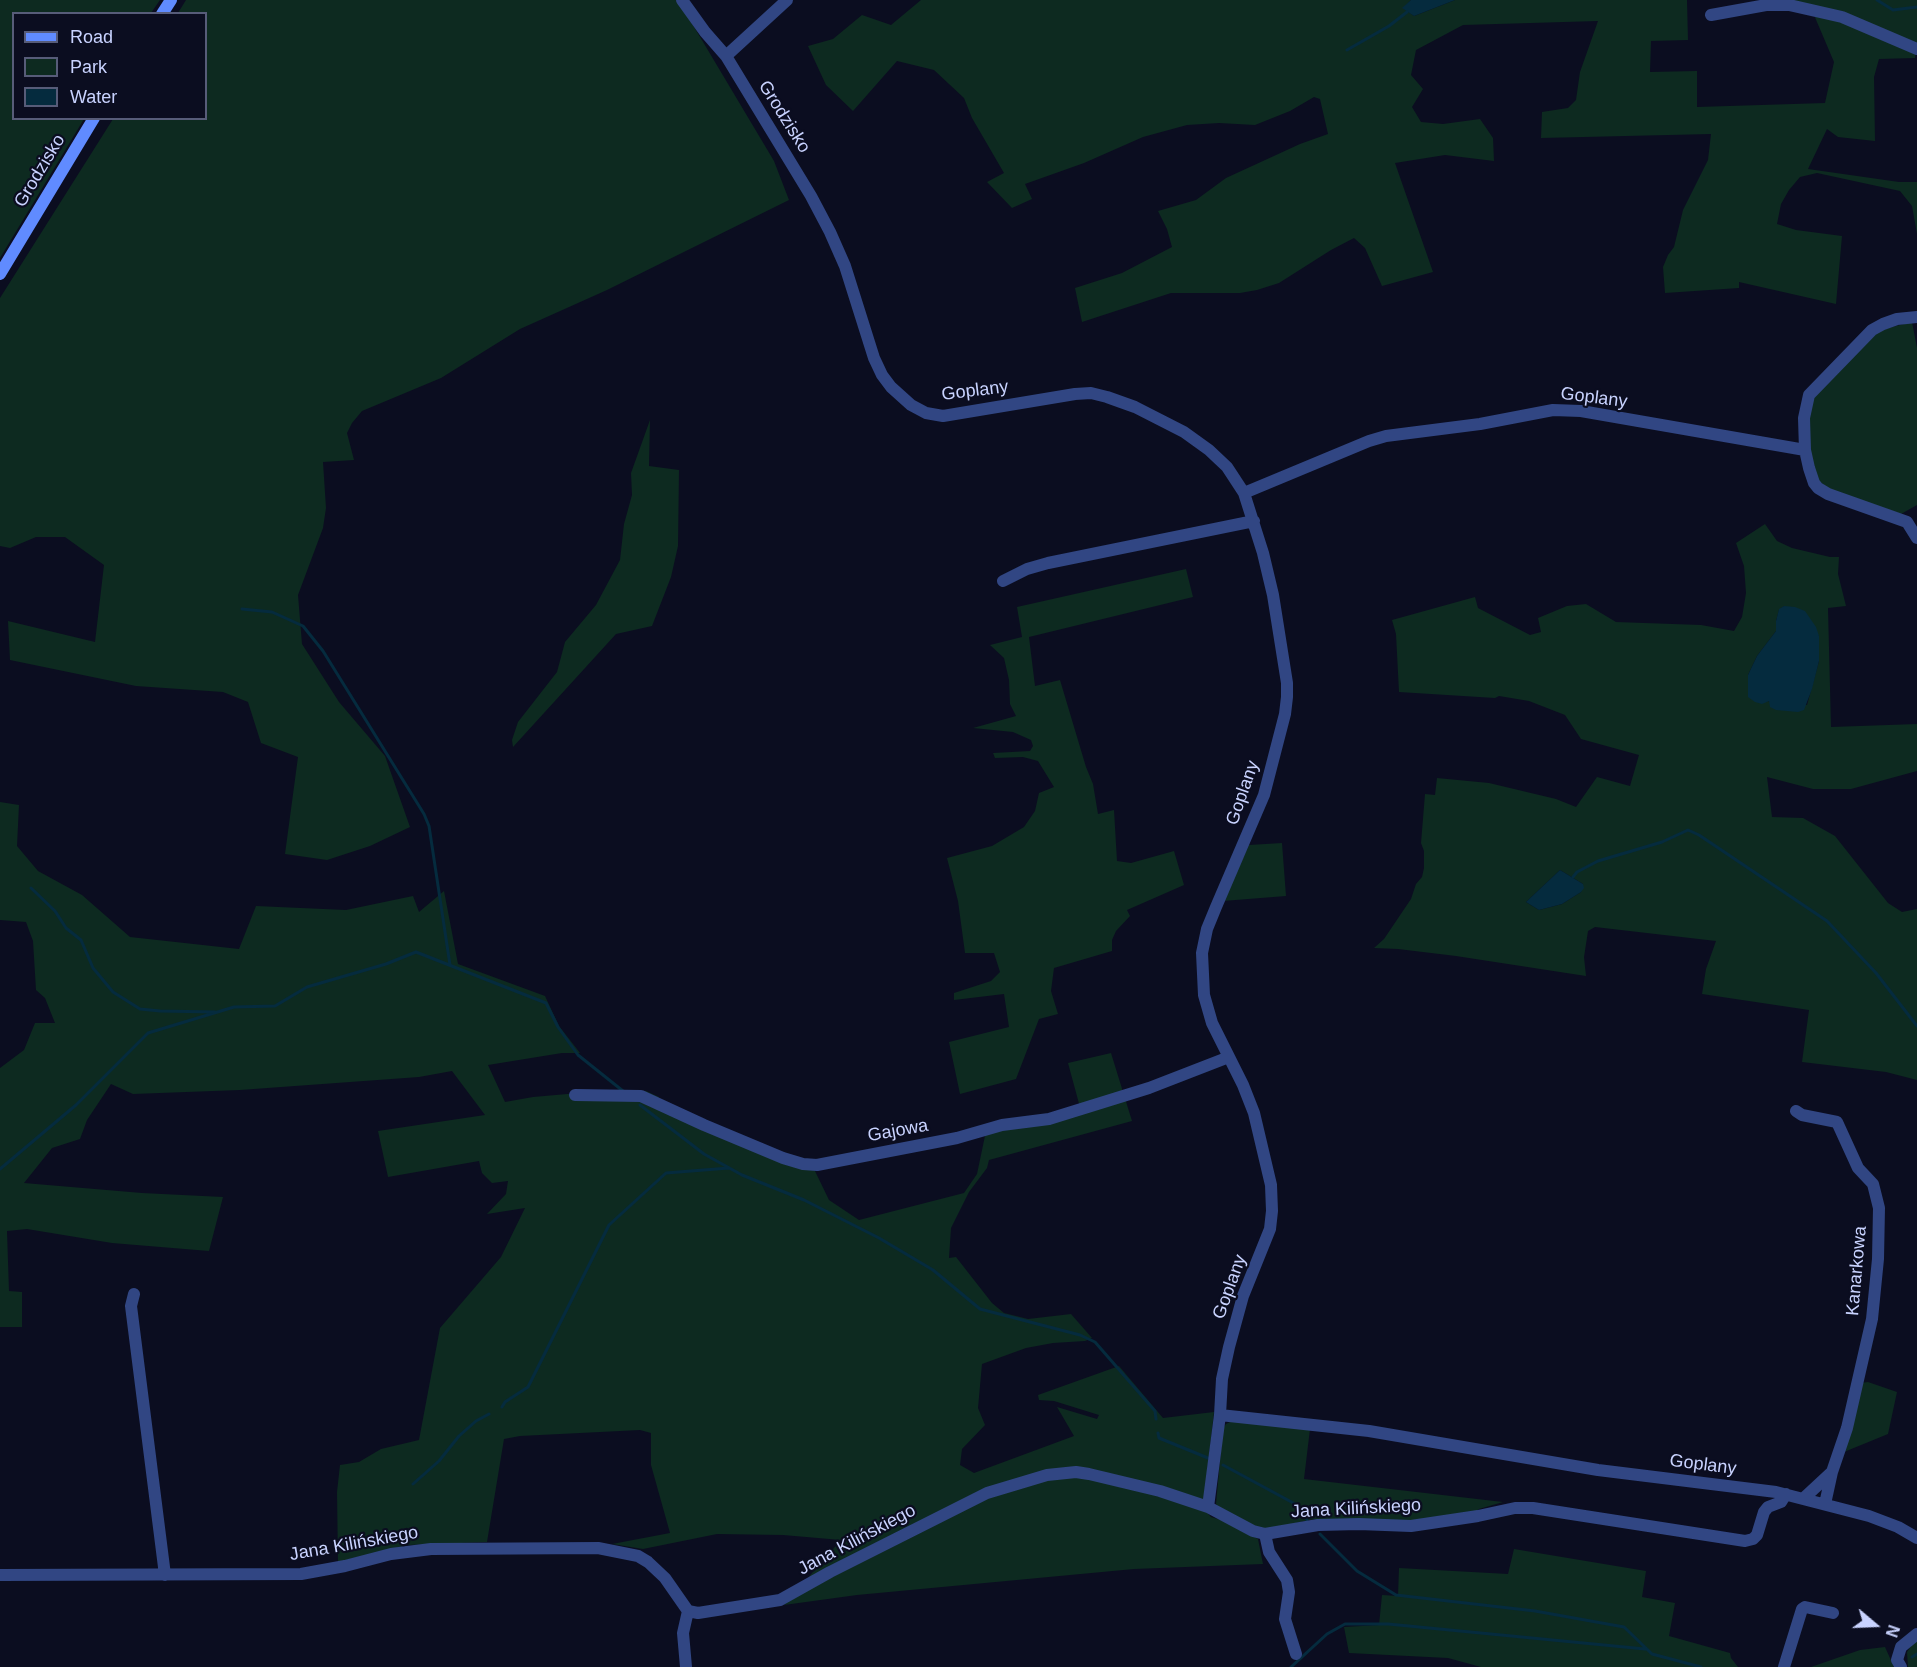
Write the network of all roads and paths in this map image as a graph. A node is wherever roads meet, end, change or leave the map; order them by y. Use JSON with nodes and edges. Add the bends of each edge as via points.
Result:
{"nodes":[{"id":1,"x":682,"y":0,"type":"edge"},
{"id":2,"x":787,"y":0,"type":"edge"},
{"id":3,"x":1712,"y":15,"type":"dead end"},
{"id":4,"x":1917,"y":49,"type":"edge"},
{"id":5,"x":726,"y":57,"type":"junction"},
{"id":6,"x":93,"y":120,"type":"edge"},
{"id":7,"x":811,"y":196,"type":"joint"},
{"id":8,"x":0,"y":274,"type":"edge"},
{"id":9,"x":1917,"y":317,"type":"edge"},
{"id":10,"x":1805,"y":450,"type":"junction"},
{"id":11,"x":1244,"y":493,"type":"junction"},
{"id":12,"x":1254,"y":521,"type":"junction"},
{"id":13,"x":1917,"y":538,"type":"edge"},
{"id":14,"x":1003,"y":581,"type":"dead end"},
{"id":15,"x":1229,"y":1057,"type":"junction"},
{"id":16,"x":575,"y":1095,"type":"dead end"},
{"id":17,"x":1796,"y":1111,"type":"dead end"},
{"id":18,"x":134,"y":1294,"type":"dead end"},
{"id":19,"x":1220,"y":1415,"type":"junction"},
{"id":20,"x":1832,"y":1472,"type":"junction"},
{"id":21,"x":1786,"y":1494,"type":"junction"},
{"id":22,"x":1804,"y":1498,"type":"junction"},
{"id":23,"x":1826,"y":1504,"type":"junction"},
{"id":24,"x":1208,"y":1507,"type":"junction"},
{"id":25,"x":1264,"y":1534,"type":"junction"},
{"id":26,"x":1917,"y":1539,"type":"edge"},
{"id":27,"x":0,"y":1575,"type":"edge"},
{"id":28,"x":165,"y":1575,"type":"junction"},
{"id":29,"x":688,"y":1611,"type":"junction"},
{"id":30,"x":1833,"y":1613,"type":"dead end"},
{"id":31,"x":1917,"y":1634,"type":"edge"},
{"id":32,"x":1296,"y":1654,"type":"dead end"},
{"id":33,"x":686,"y":1667,"type":"edge"},
{"id":34,"x":1784,"y":1667,"type":"edge"},
{"id":35,"x":1901,"y":1667,"type":"edge"}],
"edges":[{"from":1,"to":5,"type":"street","name":"Grodzisko"},
{"from":2,"to":5,"type":"street"},
{"from":3,"to":4,"type":"street","via":[[1766,5],[1790,5],[1857,22]]},
{"from":5,"to":7,"type":"street","name":"Grodzisko"},
{"from":6,"to":8,"type":"street","name":"Grodzisko"},
{"from":7,"to":11,"type":"street","name":"Goplany","via":[[845,267],[882,375],[911,405],[943,416],[1076,394],[1107,397],[1192,438],[1227,467]]},
{"from":9,"to":10,"type":"street","via":[[1872,330],[1817,385],[1805,406]]},
{"from":10,"to":11,"type":"street","name":"Goplany","via":[[1581,411],[1553,410],[1386,436]]},
{"from":10,"to":13,"type":"street","via":[[1818,488],[1907,522]]},
{"from":11,"to":12,"type":"street","name":"Goplany"},
{"from":12,"to":14,"type":"street","via":[[1048,563]]},
{"from":12,"to":15,"type":"street","name":"Goplany","via":[[1274,598],[1287,697],[1264,795],[1213,914],[1202,952],[1204,995],[1212,1023]]},
{"from":15,"to":16,"type":"street","name":"Gajowa","via":[[1167,1082],[1049,1119],[1002,1125],[957,1138],[817,1165],[783,1158],[641,1096]]},
{"from":15,"to":19,"type":"street","name":"Goplany","via":[[1259,1132],[1271,1185],[1272,1211],[1270,1229],[1243,1296],[1229,1347]]},
{"from":17,"to":20,"type":"street","name":"Kanarkowa","via":[[1837,1122],[1858,1168],[1873,1184],[1879,1208],[1872,1319],[1847,1428]]},
{"from":18,"to":28,"type":"street","via":[[131,1306]]},
{"from":19,"to":21,"type":"street","name":"Goplany","via":[[1369,1431],[1571,1466]]},
{"from":19,"to":24,"type":"street"},
{"from":20,"to":22,"type":"street","name":"Kanarkowa"},
{"from":20,"to":23,"type":"street","name":"Kanarkowa"},
{"from":21,"to":22,"type":"street","name":"Goplany"},
{"from":21,"to":25,"type":"street","name":"Jana Kilińskiego","via":[[1781,1502],[1767,1508],[1757,1535],[1745,1541],[1524,1508],[1411,1526],[1318,1525]]},
{"from":22,"to":23,"type":"street","name":"Goplany"},
{"from":23,"to":26,"type":"street","name":"Goplany","via":[[1882,1520]]},
{"from":24,"to":25,"type":"street","name":"Jana Kilińskiego"},
{"from":24,"to":29,"type":"street","name":"Jana Kilińskiego","via":[[1089,1474],[1047,1475],[987,1493],[780,1600],[709,1612]]},
{"from":25,"to":32,"type":"street","via":[[1269,1552],[1287,1580],[1285,1619]]},
{"from":27,"to":28,"type":"street","name":"Jana Kilińskiego"},
{"from":28,"to":29,"type":"street","name":"Jana Kilińskiego","via":[[301,1574],[391,1554],[452,1547],[598,1548],[638,1556],[648,1562],[665,1578]]},
{"from":29,"to":33,"type":"street","via":[[683,1633]]},
{"from":30,"to":34,"type":"street","via":[[1805,1607],[1802,1610]]},
{"from":31,"to":35,"type":"street","via":[[1901,1647],[1897,1660]]}]}
